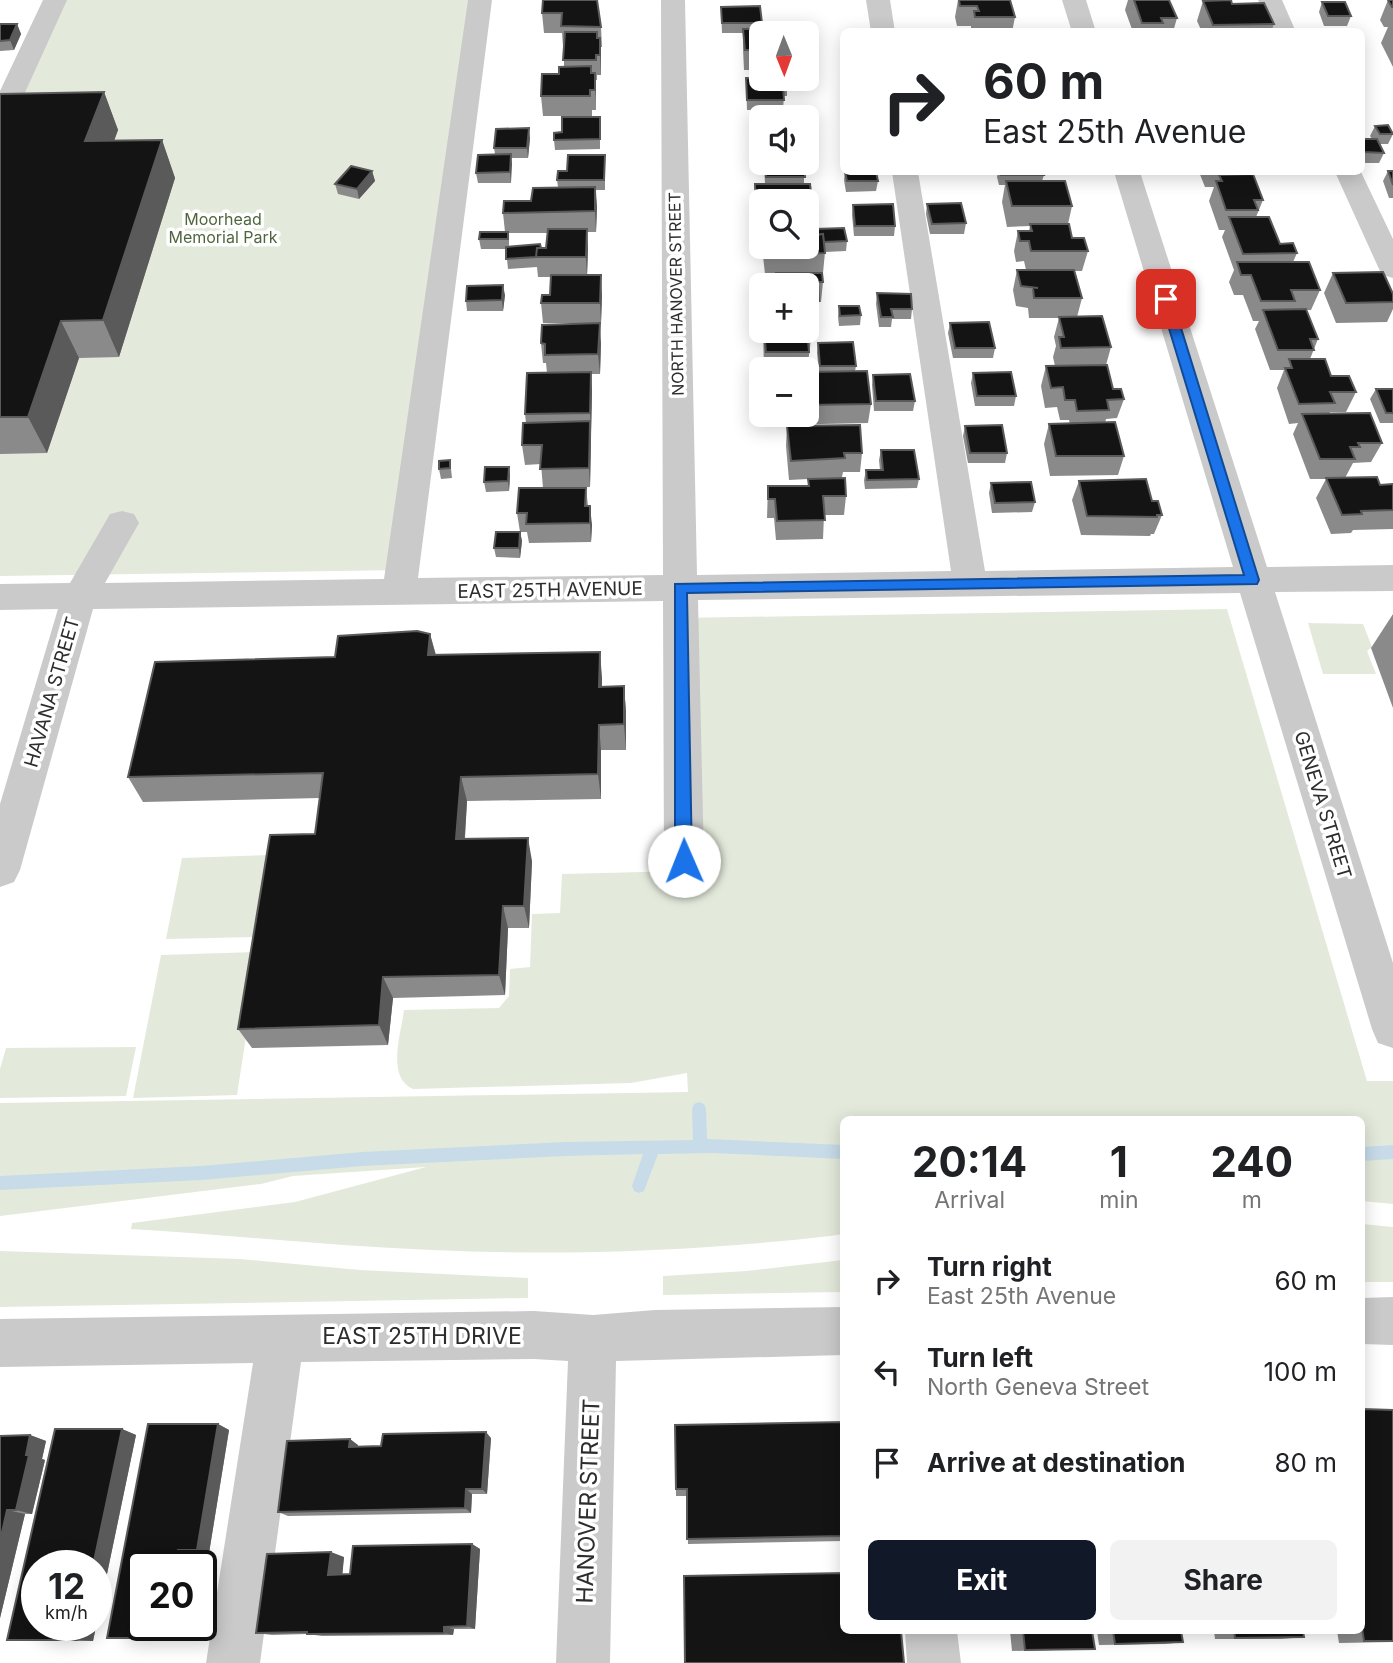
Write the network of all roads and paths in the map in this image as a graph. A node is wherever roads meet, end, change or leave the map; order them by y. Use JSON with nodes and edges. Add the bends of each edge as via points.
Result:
{"nodes":[{"id":1,"x":55,"y":0,"type":"edge"},
{"id":2,"x":480,"y":0,"type":"edge"},
{"id":3,"x":673,"y":0,"type":"edge"},
{"id":4,"x":878,"y":0,"type":"edge"},
{"id":5,"x":1074,"y":0,"type":"edge"},
{"id":6,"x":1270,"y":0,"type":"edge"},
{"id":7,"x":882,"y":28,"type":"edge"},
{"id":8,"x":1083,"y":28,"type":"edge"},
{"id":9,"x":1282,"y":28,"type":"edge"},
{"id":10,"x":0,"y":119,"type":"edge"},
{"id":11,"x":905,"y":175,"type":"edge"},
{"id":12,"x":1128,"y":175,"type":"edge"},
{"id":13,"x":1349,"y":175,"type":"edge"},
{"id":14,"x":1393,"y":269,"type":"edge"},
{"id":15,"x":122,"y":523,"type":"dead end"},
{"id":16,"x":1393,"y":578,"type":"edge"},
{"id":17,"x":1252,"y":580,"type":"junction"},
{"id":18,"x":970,"y":584,"type":"junction"},
{"id":19,"x":680,"y":588,"type":"junction"},
{"id":20,"x":399,"y":592,"type":"junction"},
{"id":21,"x":0,"y":597,"type":"edge"},
{"id":22,"x":79,"y":597,"type":"junction"},
{"id":23,"x":684,"y":861,"type":"dead end"},
{"id":24,"x":0,"y":870,"type":"edge"},
{"id":25,"x":1393,"y":1030,"type":"edge"},
{"id":26,"x":1365,"y":1321,"type":"edge"},
{"id":27,"x":1393,"y":1321,"type":"edge"},
{"id":28,"x":840,"y":1331,"type":"edge"},
{"id":29,"x":281,"y":1337,"type":"junction"},
{"id":30,"x":593,"y":1339,"type":"junction"},
{"id":31,"x":0,"y":1343,"type":"edge"},
{"id":32,"x":931,"y":1634,"type":"edge"},
{"id":33,"x":233,"y":1663,"type":"edge"},
{"id":34,"x":583,"y":1663,"type":"edge"},
{"id":35,"x":934,"y":1663,"type":"edge"}],
"edges":[{"from":1,"to":10,"type":"street"},
{"from":2,"to":20,"type":"street"},
{"from":3,"to":19,"type":"street","name":"NORTH HANOVER STREET"},
{"from":4,"to":7,"type":"street"},
{"from":5,"to":8,"type":"street"},
{"from":6,"to":9,"type":"street"},
{"from":11,"to":18,"type":"street"},
{"from":12,"to":17,"type":"street","name":"GENEVA STREET"},
{"from":13,"to":14,"type":"street"},
{"from":15,"to":22,"type":"street","name":"HAVANA STREET"},
{"from":16,"to":17,"type":"street","name":"EAST 25TH AVENUE"},
{"from":17,"to":18,"type":"street","name":"EAST 25TH AVENUE"},
{"from":17,"to":25,"type":"street","name":"GENEVA STREET"},
{"from":18,"to":19,"type":"street","name":"EAST 25TH AVENUE"},
{"from":19,"to":20,"type":"street","name":"EAST 25TH AVENUE"},
{"from":19,"to":23,"type":"street"},
{"from":20,"to":22,"type":"street","name":"EAST 25TH AVENUE"},
{"from":21,"to":22,"type":"street","name":"EAST 25TH AVENUE"},
{"from":22,"to":24,"type":"street","name":"HAVANA STREET"},
{"from":26,"to":27,"type":"street"},
{"from":28,"to":30,"type":"street","name":"EAST 25TH DRIVE"},
{"from":29,"to":30,"type":"street","name":"EAST 25TH DRIVE","via":[[534,1335]]},
{"from":29,"to":31,"type":"street","name":"EAST 25TH DRIVE"},
{"from":29,"to":33,"type":"street"},
{"from":30,"to":34,"type":"street","name":"HANOVER STREET"},
{"from":32,"to":35,"type":"street"}]}
